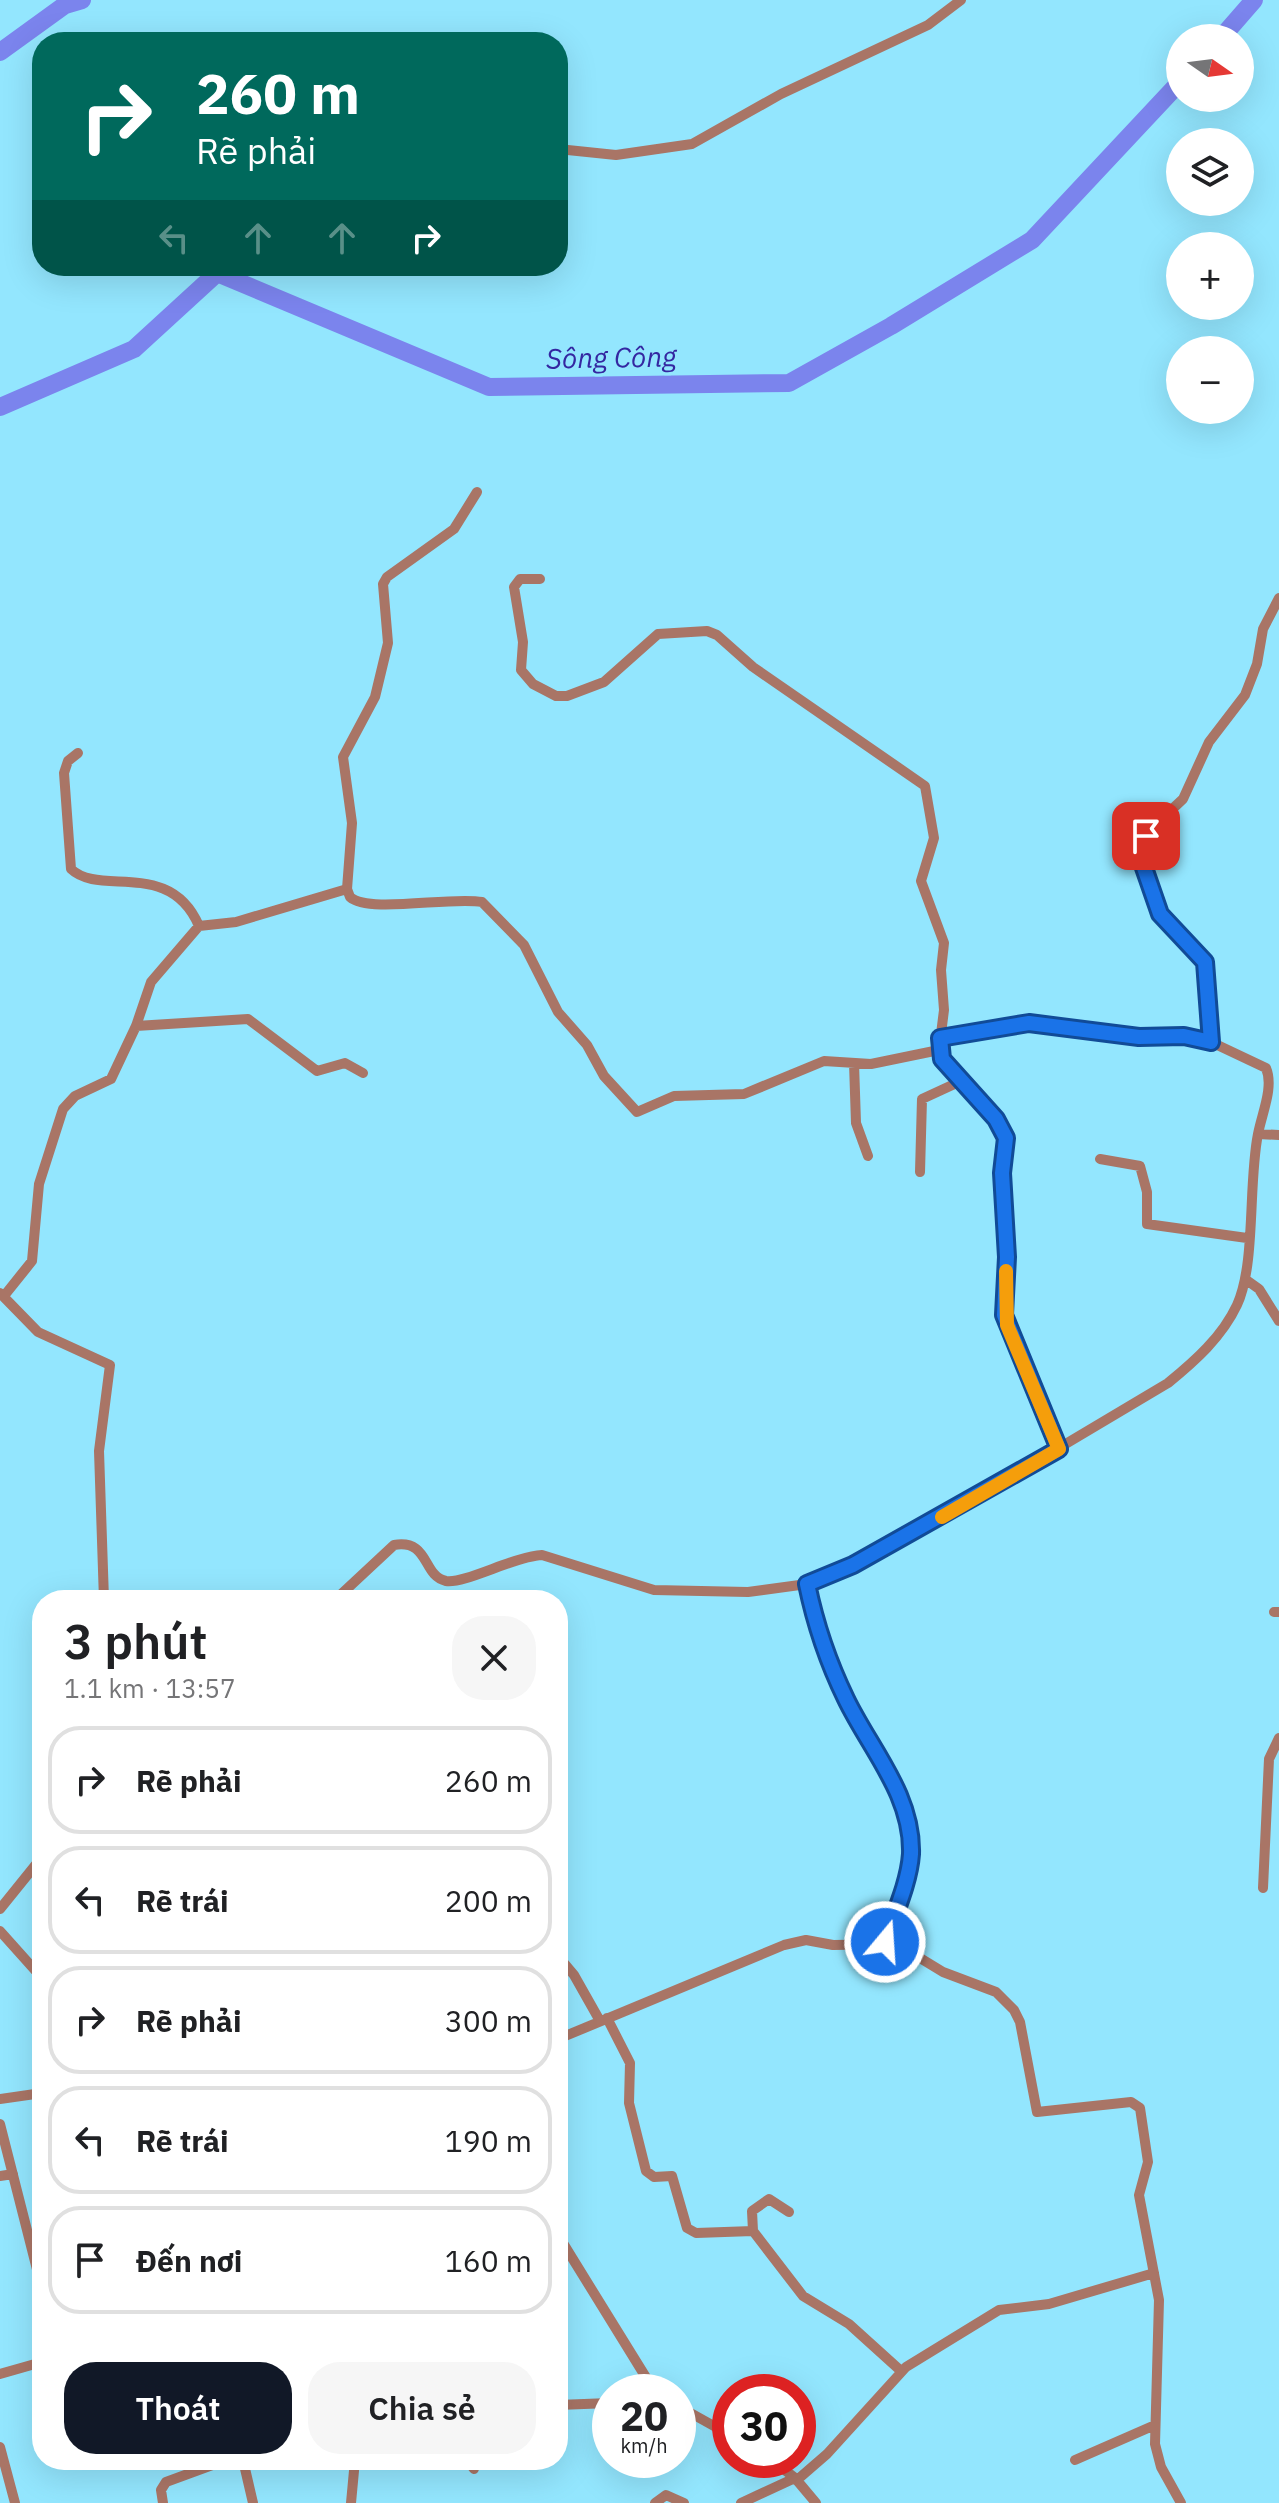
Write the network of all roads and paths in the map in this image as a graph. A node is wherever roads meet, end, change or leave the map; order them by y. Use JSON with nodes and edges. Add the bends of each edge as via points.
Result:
{"nodes":[{"id":1,"x":961,"y":0,"type":"edge"},
{"id":2,"x":568,"y":150,"type":"edge"},
{"id":3,"x":477,"y":492,"type":"dead end"},
{"id":4,"x":540,"y":579,"type":"dead end"},
{"id":5,"x":1279,"y":598,"type":"edge"},
{"id":6,"x":78,"y":753,"type":"dead end"},
{"id":7,"x":347,"y":889,"type":"junction"},
{"id":8,"x":199,"y":926,"type":"junction"},
{"id":9,"x":136,"y":1026,"type":"junction"},
{"id":10,"x":940,"y":1038,"type":"junction"},
{"id":11,"x":1211,"y":1042,"type":"junction"},
{"id":12,"x":939,"y":1050,"type":"junction"},
{"id":13,"x":854,"y":1063,"type":"junction"},
{"id":14,"x":363,"y":1073,"type":"dead end"},
{"id":15,"x":961,"y":1081,"type":"junction"},
{"id":16,"x":1258,"y":1134,"type":"junction"},
{"id":17,"x":1279,"y":1135,"type":"edge"},
{"id":18,"x":868,"y":1156,"type":"dead end"},
{"id":19,"x":1100,"y":1159,"type":"dead end"},
{"id":20,"x":920,"y":1172,"type":"dead end"},
{"id":21,"x":1247,"y":1238,"type":"junction"},
{"id":22,"x":1245,"y":1279,"type":"junction"},
{"id":23,"x":2,"y":1295,"type":"edge"},
{"id":24,"x":1279,"y":1321,"type":"edge"},
{"id":25,"x":1059,"y":1449,"type":"junction"},
{"id":26,"x":807,"y":1584,"type":"junction"},
{"id":27,"x":104,"y":1590,"type":"edge"},
{"id":28,"x":346,"y":1590,"type":"edge"},
{"id":29,"x":1279,"y":1738,"type":"edge"},
{"id":30,"x":1265,"y":1813,"type":"junction"},
{"id":31,"x":1279,"y":1814,"type":"edge"},
{"id":32,"x":32,"y":1869,"type":"edge"},
{"id":33,"x":1263,"y":1888,"type":"dead end"},
{"id":34,"x":3,"y":1905,"type":"edge"},
{"id":35,"x":0,"y":1931,"type":"edge"},
{"id":36,"x":885,"y":1942,"type":"junction"},
{"id":37,"x":32,"y":1967,"type":"edge"},
{"id":38,"x":568,"y":1968,"type":"edge"},
{"id":39,"x":603,"y":2019,"type":"junction"},
{"id":40,"x":568,"y":2035,"type":"edge"},
{"id":41,"x":32,"y":2094,"type":"edge"},
{"id":42,"x":0,"y":2099,"type":"edge"},
{"id":43,"x":0,"y":2124,"type":"edge"},
{"id":44,"x":13,"y":2174,"type":"junction"},
{"id":45,"x":0,"y":2176,"type":"edge"},
{"id":46,"x":789,"y":2212,"type":"dead end"},
{"id":47,"x":753,"y":2231,"type":"junction"},
{"id":48,"x":32,"y":2249,"type":"edge"},
{"id":49,"x":568,"y":2251,"type":"edge"},
{"id":50,"x":1154,"y":2273,"type":"junction"},
{"id":51,"x":32,"y":2365,"type":"edge"},
{"id":52,"x":901,"y":2371,"type":"junction"},
{"id":53,"x":0,"y":2374,"type":"edge"},
{"id":54,"x":644,"y":2374,"type":"edge"},
{"id":55,"x":592,"y":2404,"type":"edge"},
{"id":56,"x":568,"y":2405,"type":"edge"},
{"id":57,"x":1155,"y":2425,"type":"junction"},
{"id":58,"x":0,"y":2447,"type":"edge"},
{"id":59,"x":1075,"y":2460,"type":"dead end"},
{"id":60,"x":199,"y":2470,"type":"edge"},
{"id":61,"x":245,"y":2470,"type":"edge"},
{"id":62,"x":354,"y":2470,"type":"edge"},
{"id":63,"x":796,"y":2479,"type":"junction"},
{"id":64,"x":15,"y":2503,"type":"edge"},
{"id":65,"x":163,"y":2503,"type":"edge"},
{"id":66,"x":253,"y":2503,"type":"edge"},
{"id":67,"x":351,"y":2503,"type":"edge"},
{"id":68,"x":655,"y":2503,"type":"edge"},
{"id":69,"x":684,"y":2503,"type":"edge"},
{"id":70,"x":741,"y":2503,"type":"edge"},
{"id":71,"x":816,"y":2503,"type":"edge"},
{"id":72,"x":1181,"y":2503,"type":"edge"}],
"edges":[{"from":1,"to":2,"type":"street","via":[[928,25],[772,99],[692,144],[616,155]]},
{"from":3,"to":7,"type":"street","via":[[454,529],[383,584],[386,654],[375,697],[343,757],[352,823]]},
{"from":4,"to":10,"type":"street","via":[[520,579],[514,587],[523,642],[521,670],[533,684],[556,696],[589,690],[658,634],[707,631],[925,786],[934,838],[921,881],[944,943]]},
{"from":5,"to":11,"type":"street","via":[[1263,629],[1249,687],[1209,742],[1183,799],[1150,830],[1142,855],[1160,914],[1205,962]]},
{"from":6,"to":8,"type":"street","via":[[64,773],[71,869],[89,877],[162,887]]},
{"from":7,"to":8,"type":"street","via":[[236,922]]},
{"from":7,"to":13,"type":"street","via":[[361,904],[446,899],[486,905],[524,945],[558,1012],[637,1112],[674,1096],[744,1094],[824,1061]]},
{"from":8,"to":9,"type":"street","via":[[151,982]]},
{"from":9,"to":14,"type":"street","via":[[248,1019],[317,1071],[345,1063]]},
{"from":9,"to":23,"type":"street","via":[[111,1079],[75,1096],[63,1109],[39,1184],[32,1261]]},
{"from":10,"to":11,"type":"street","via":[[1029,1023]]},
{"from":10,"to":12,"type":"street"},
{"from":11,"to":16,"type":"street","via":[[1266,1068],[1269,1084]]},
{"from":12,"to":13,"type":"street","via":[[909,1059]]},
{"from":12,"to":15,"type":"street"},
{"from":13,"to":18,"type":"street","via":[[856,1123]]},
{"from":15,"to":20,"type":"street","via":[[922,1099]]},
{"from":15,"to":25,"type":"street","via":[[1006,1138],[1004,1315]]},
{"from":16,"to":17,"type":"street"},
{"from":16,"to":21,"type":"street"},
{"from":19,"to":21,"type":"street","via":[[1140,1166],[1147,1224]]},
{"from":21,"to":22,"type":"street"},
{"from":22,"to":24,"type":"street","via":[[1259,1289]]},
{"from":22,"to":25,"type":"street","via":[[1228,1324],[1190,1365]]},
{"from":23,"to":27,"type":"street","via":[[38,1332],[110,1365],[99,1451]]},
{"from":25,"to":26,"type":"street","via":[[853,1565]]},
{"from":26,"to":28,"type":"street","via":[[748,1592],[654,1590],[542,1555],[450,1581],[437,1576],[420,1551],[403,1543],[394,1545]]},
{"from":26,"to":36,"type":"street","via":[[817,1627],[846,1699],[893,1781],[909,1836],[908,1872]]},
{"from":29,"to":30,"type":"street","via":[[1269,1759]]},
{"from":30,"to":31,"type":"street"},
{"from":30,"to":33,"type":"street"},
{"from":32,"to":34,"type":"street"},
{"from":35,"to":37,"type":"street"},
{"from":36,"to":39,"type":"street","via":[[795,1941]]},
{"from":36,"to":50,"type":"street","via":[[1005,1999],[1020,2022],[1037,2112],[1137,2103],[1148,2162],[1139,2195]]},
{"from":38,"to":39,"type":"street"},
{"from":39,"to":40,"type":"street"},
{"from":39,"to":47,"type":"street","via":[[630,2063],[629,2103],[646,2171],[654,2177],[672,2176],[691,2232]]},
{"from":41,"to":42,"type":"street"},
{"from":43,"to":44,"type":"street"},
{"from":44,"to":45,"type":"street"},
{"from":44,"to":48,"type":"street"},
{"from":46,"to":47,"type":"street","via":[[769,2199],[752,2211]]},
{"from":47,"to":52,"type":"street","via":[[803,2296],[849,2324]]},
{"from":49,"to":54,"type":"street"},
{"from":50,"to":52,"type":"street","via":[[1049,2304],[999,2310]]},
{"from":50,"to":57,"type":"street","via":[[1160,2315]]},
{"from":51,"to":53,"type":"street"},
{"from":52,"to":63,"type":"street","via":[[827,2454]]},
{"from":55,"to":56,"type":"street"},
{"from":57,"to":59,"type":"street"},
{"from":57,"to":72,"type":"street","via":[[1157,2457]]},
{"from":58,"to":64,"type":"street"},
{"from":60,"to":65,"type":"street","via":[[166,2482]]},
{"from":61,"to":66,"type":"street"},
{"from":62,"to":67,"type":"street"},
{"from":63,"to":70,"type":"street"},
{"from":63,"to":71,"type":"street"},
{"from":68,"to":69,"type":"street","via":[[666,2495]]}]}
